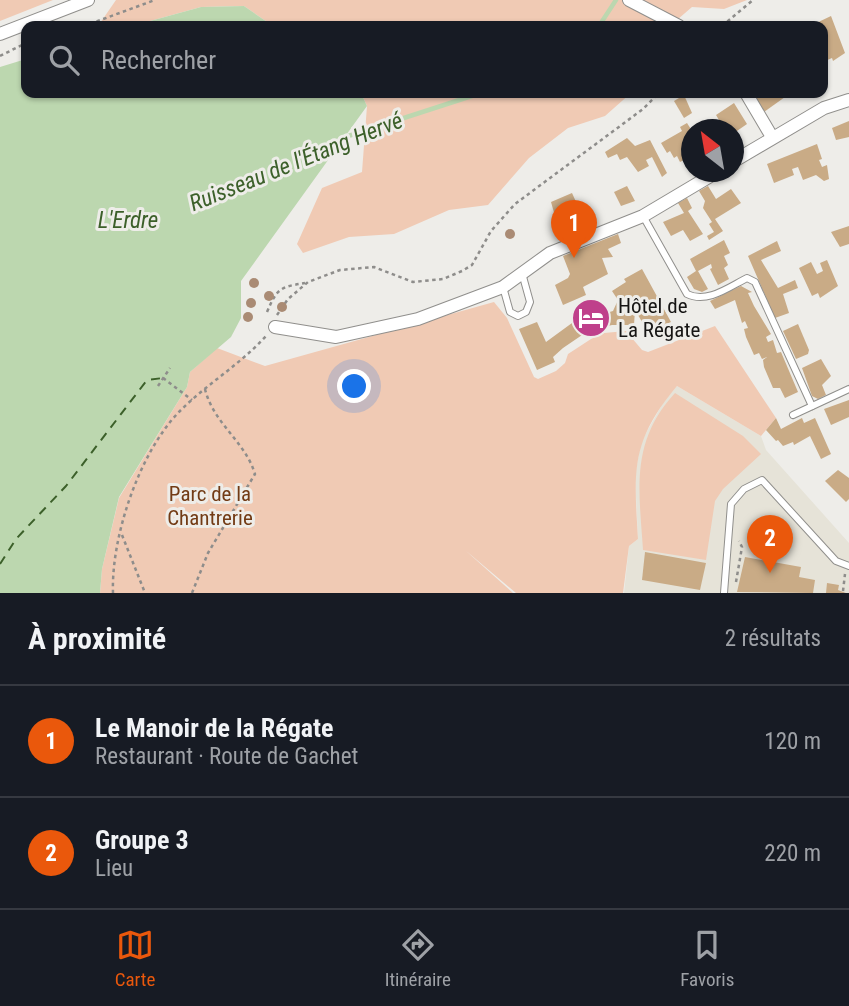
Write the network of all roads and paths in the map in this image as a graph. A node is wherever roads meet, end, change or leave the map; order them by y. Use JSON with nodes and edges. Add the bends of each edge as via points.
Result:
{"nodes":[{"id":1,"x":88,"y":0,"type":"edge"},
{"id":2,"x":155,"y":0,"type":"edge"},
{"id":3,"x":629,"y":0,"type":"edge"},
{"id":4,"x":753,"y":0,"type":"edge"},
{"id":5,"x":34,"y":21,"type":"edge"},
{"id":6,"x":97,"y":21,"type":"edge"},
{"id":7,"x":669,"y":21,"type":"edge"},
{"id":8,"x":728,"y":21,"type":"edge"},
{"id":9,"x":21,"y":26,"type":"edge"},
{"id":10,"x":0,"y":34,"type":"edge"},
{"id":11,"x":21,"y":45,"type":"edge"},
{"id":12,"x":0,"y":55,"type":"edge"},
{"id":13,"x":655,"y":98,"type":"edge"},
{"id":14,"x":749,"y":98,"type":"edge"},
{"id":15,"x":849,"y":100,"type":"edge"},
{"id":16,"x":772,"y":137,"type":"junction"},
{"id":17,"x":744,"y":154,"type":"edge"},
{"id":18,"x":700,"y":182,"type":"edge"},
{"id":19,"x":643,"y":216,"type":"junction"},
{"id":20,"x":522,"y":273,"type":"junction"},
{"id":21,"x":308,"y":282,"type":"junction"},
{"id":22,"x":502,"y":286,"type":"junction"},
{"id":23,"x":267,"y":312,"type":"dead end"},
{"id":24,"x":275,"y":327,"type":"junction"},
{"id":25,"x":170,"y":368,"type":"dead end"},
{"id":26,"x":163,"y":378,"type":"junction"},
{"id":27,"x":158,"y":386,"type":"dead end"},
{"id":28,"x":205,"y":389,"type":"junction"},
{"id":29,"x":849,"y":389,"type":"edge"},
{"id":30,"x":192,"y":400,"type":"junction"},
{"id":31,"x":812,"y":406,"type":"junction"},
{"id":32,"x":793,"y":415,"type":"dead end"},
{"id":33,"x":121,"y":532,"type":"junction"},
{"id":34,"x":737,"y":537,"type":"dead end"},
{"id":35,"x":847,"y":568,"type":"edge"},
{"id":36,"x":838,"y":570,"type":"dead end"},
{"id":37,"x":843,"y":591,"type":"dead end"},
{"id":38,"x":113,"y":593,"type":"edge"},
{"id":39,"x":145,"y":593,"type":"edge"},
{"id":40,"x":192,"y":593,"type":"edge"},
{"id":41,"x":724,"y":593,"type":"edge"},
{"id":42,"x":734,"y":593,"type":"edge"}],
"edges":[{"from":1,"to":5,"type":"street"},
{"from":2,"to":6,"type":"path"},
{"from":3,"to":7,"type":"street"},
{"from":4,"to":8,"type":"path"},
{"from":9,"to":10,"type":"street"},
{"from":11,"to":12,"type":"path"},
{"from":13,"to":21,"type":"path","via":[[516,204],[491,231],[472,265],[462,271],[443,279],[413,282],[374,267],[357,267]]},
{"from":14,"to":16,"type":"street"},
{"from":15,"to":16,"type":"street","via":[[824,108]]},
{"from":16,"to":17,"type":"street"},
{"from":18,"to":19,"type":"street"},
{"from":19,"to":20,"type":"street","via":[[550,253]]},
{"from":19,"to":31,"type":"lane","via":[[687,294],[696,299],[709,297],[747,278],[755,282]]},
{"from":20,"to":22,"type":"street"},
{"from":20,"to":22,"type":"lane","via":[[530,302],[526,312],[518,316],[510,312]]},
{"from":21,"to":23,"type":"path","via":[[276,292]]},
{"from":21,"to":24,"type":"path","via":[[278,309]]},
{"from":22,"to":24,"type":"street","via":[[418,319],[336,337]]},
{"from":24,"to":28,"type":"path","via":[[254,351]]},
{"from":25,"to":26,"type":"path"},
{"from":26,"to":27,"type":"path"},
{"from":26,"to":30,"type":"path"},
{"from":28,"to":30,"type":"path"},
{"from":28,"to":40,"type":"path","via":[[210,407],[251,460],[255,474],[208,553]]},
{"from":29,"to":31,"type":"lane"},
{"from":30,"to":33,"type":"path","via":[[156,444],[129,499]]},
{"from":31,"to":32,"type":"lane"},
{"from":33,"to":38,"type":"path"},
{"from":33,"to":39,"type":"path"},
{"from":34,"to":42,"type":"path","via":[[742,547]]},
{"from":35,"to":36,"type":"path"},
{"from":35,"to":37,"type":"path"},
{"from":35,"to":41,"type":"lane","via":[[762,480],[744,489],[731,505]]}]}
